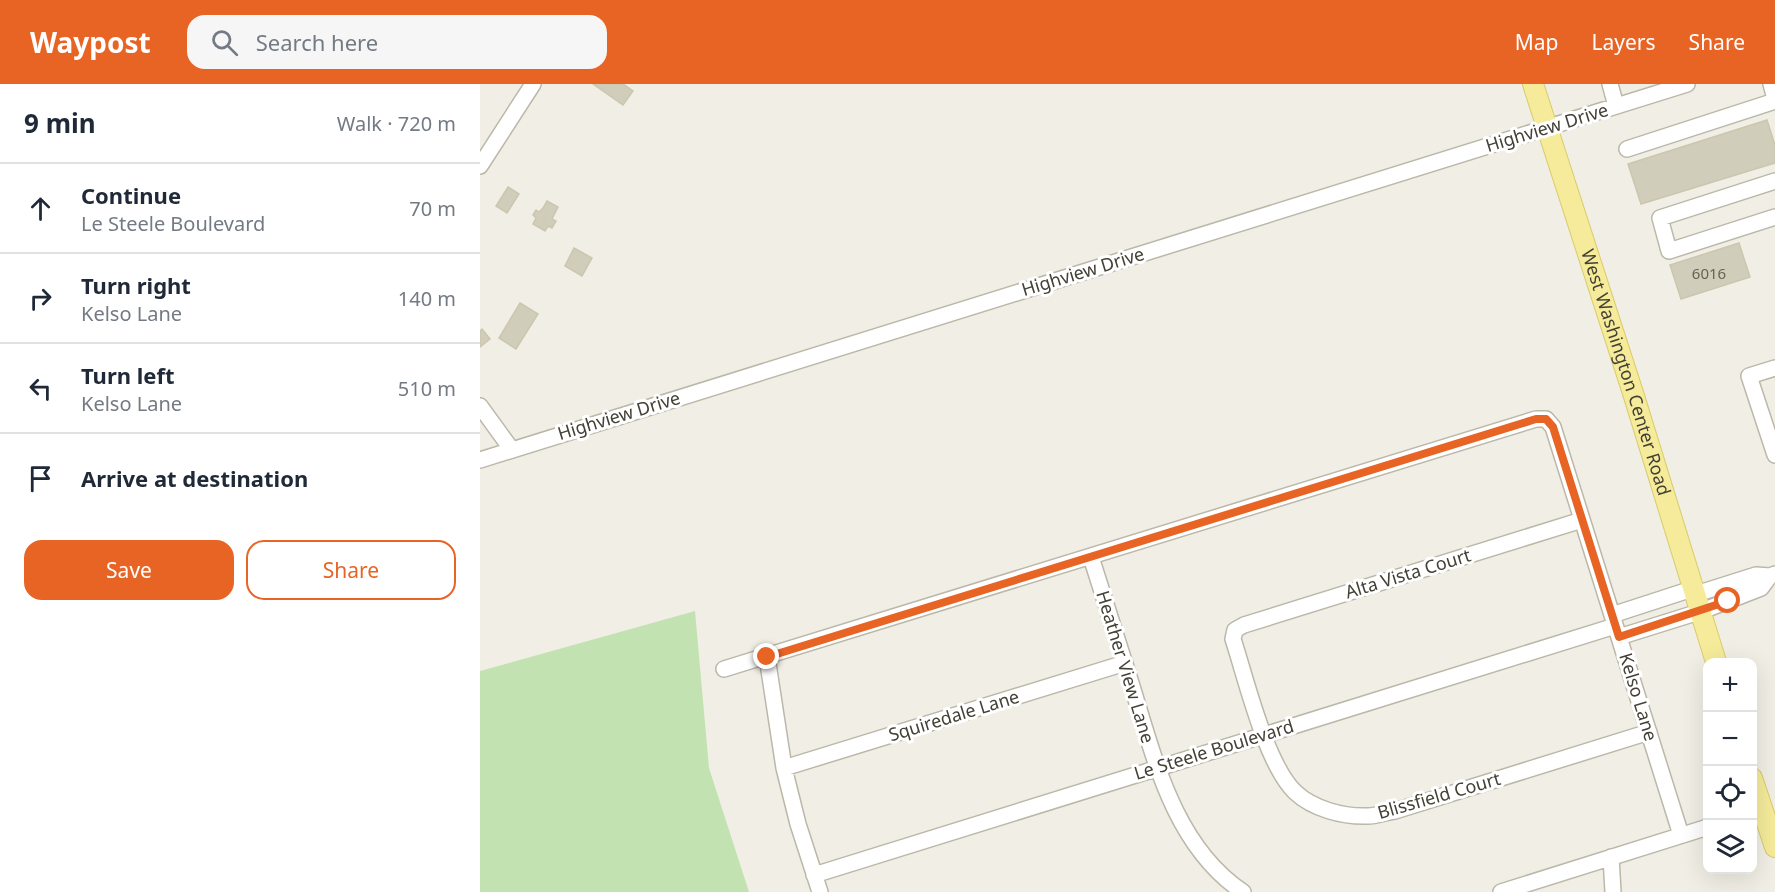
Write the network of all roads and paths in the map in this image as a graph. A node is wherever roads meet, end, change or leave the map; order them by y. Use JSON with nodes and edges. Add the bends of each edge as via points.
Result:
{"nodes":[{"id":1,"x":533,"y":84,"type":"edge"},
{"id":2,"x":1533,"y":84,"type":"edge"},
{"id":3,"x":1610,"y":84,"type":"edge"},
{"id":4,"x":1687,"y":84,"type":"edge"},
{"id":5,"x":1771,"y":84,"type":"edge"},
{"id":6,"x":1775,"y":100,"type":"edge"},
{"id":7,"x":1616,"y":106,"type":"junction"},
{"id":8,"x":1547,"y":128,"type":"junction"},
{"id":9,"x":1627,"y":149,"type":"dead end"},
{"id":10,"x":480,"y":166,"type":"edge"},
{"id":11,"x":1775,"y":181,"type":"edge"},
{"id":12,"x":1775,"y":218,"type":"edge"},
{"id":13,"x":1775,"y":368,"type":"edge"},
{"id":14,"x":480,"y":406,"type":"edge"},
{"id":15,"x":512,"y":450,"type":"junction"},
{"id":16,"x":1775,"y":455,"type":"edge"},
{"id":17,"x":480,"y":460,"type":"edge"},
{"id":18,"x":1582,"y":520,"type":"junction"},
{"id":19,"x":1091,"y":557,"type":"junction"},
{"id":20,"x":1772,"y":575,"type":"edge"},
{"id":21,"x":1698,"y":597,"type":"junction"},
{"id":22,"x":1615,"y":626,"type":"junction"},
{"id":23,"x":1235,"y":630,"type":"joint"},
{"id":24,"x":767,"y":657,"type":"junction"},
{"id":25,"x":1715,"y":658,"type":"edge"},
{"id":26,"x":1125,"y":663,"type":"junction"},
{"id":27,"x":724,"y":669,"type":"dead end"},
{"id":28,"x":1649,"y":732,"type":"junction"},
{"id":29,"x":1264,"y":734,"type":"junction"},
{"id":30,"x":783,"y":768,"type":"junction"},
{"id":31,"x":1157,"y":768,"type":"junction"},
{"id":32,"x":1757,"y":812,"type":"edge"},
{"id":33,"x":1703,"y":828,"type":"edge"},
{"id":34,"x":1681,"y":835,"type":"junction"},
{"id":35,"x":1775,"y":847,"type":"edge"},
{"id":36,"x":1611,"y":857,"type":"junction"},
{"id":37,"x":814,"y":875,"type":"junction"},
{"id":38,"x":1521,"y":889,"type":"edge"},
{"id":39,"x":820,"y":892,"type":"edge"},
{"id":40,"x":1243,"y":892,"type":"edge"},
{"id":41,"x":1501,"y":892,"type":"edge"},
{"id":42,"x":1613,"y":892,"type":"edge"}],
"edges":[{"from":1,"to":10,"type":"street"},
{"from":2,"to":8,"type":"main road","name":"West Washington Center Road"},
{"from":3,"to":7,"type":"street"},
{"from":4,"to":7,"type":"street","name":"Highview Drive"},
{"from":5,"to":6,"type":"street"},
{"from":6,"to":9,"type":"street"},
{"from":7,"to":8,"type":"street","name":"Highview Drive"},
{"from":8,"to":15,"type":"street","name":"Highview Drive"},
{"from":8,"to":21,"type":"main road","name":"West Washington Center Road"},
{"from":11,"to":12,"type":"street","via":[[1660,218],[1669,251]]},
{"from":13,"to":16,"type":"street","via":[[1749,376]]},
{"from":14,"to":15,"type":"street"},
{"from":15,"to":17,"type":"street","name":"Highview Drive"},
{"from":18,"to":19,"type":"street","name":"Kelso Lane","via":[[1553,427],[1546,419],[1536,419]]},
{"from":18,"to":22,"type":"street","name":"Kelso Lane"},
{"from":18,"to":23,"type":"street","name":"Alta Vista Court"},
{"from":19,"to":24,"type":"street","name":"Kelso Lane"},
{"from":19,"to":26,"type":"street","name":"Heather View Lane"},
{"from":20,"to":21,"type":"street","via":[[1756,575]]},
{"from":21,"to":22,"type":"street","name":"Le Steele Boulevard"},
{"from":21,"to":22,"type":"street","name":"Le Steele Boulevard"},
{"from":21,"to":25,"type":"main road","name":"West Washington Center Road"},
{"from":22,"to":28,"type":"street","name":"Kelso Lane"},
{"from":22,"to":29,"type":"street","name":"Le Steele Boulevard"},
{"from":23,"to":29,"type":"street","name":"Blissfield Court","via":[[1233,639]]},
{"from":24,"to":27,"type":"street","name":"Kelso Lane"},
{"from":24,"to":30,"type":"street"},
{"from":26,"to":30,"type":"street","name":"Squiredale Lane"},
{"from":26,"to":31,"type":"street","name":"Heather View Lane"},
{"from":28,"to":29,"type":"street","name":"Blissfield Court","via":[[1369,816],[1318,807],[1295,791]]},
{"from":28,"to":34,"type":"street","name":"Kelso Lane"},
{"from":29,"to":31,"type":"street","name":"Le Steele Boulevard"},
{"from":30,"to":37,"type":"street"},
{"from":31,"to":37,"type":"street","name":"Le Steele Boulevard"},
{"from":31,"to":40,"type":"street","name":"Heather View Lane","via":[[1174,810],[1202,854]]},
{"from":32,"to":35,"type":"main road"},
{"from":33,"to":34,"type":"street"},
{"from":34,"to":36,"type":"street"},
{"from":36,"to":38,"type":"street"},
{"from":36,"to":42,"type":"street"},
{"from":37,"to":39,"type":"street"},
{"from":38,"to":41,"type":"street"}]}
